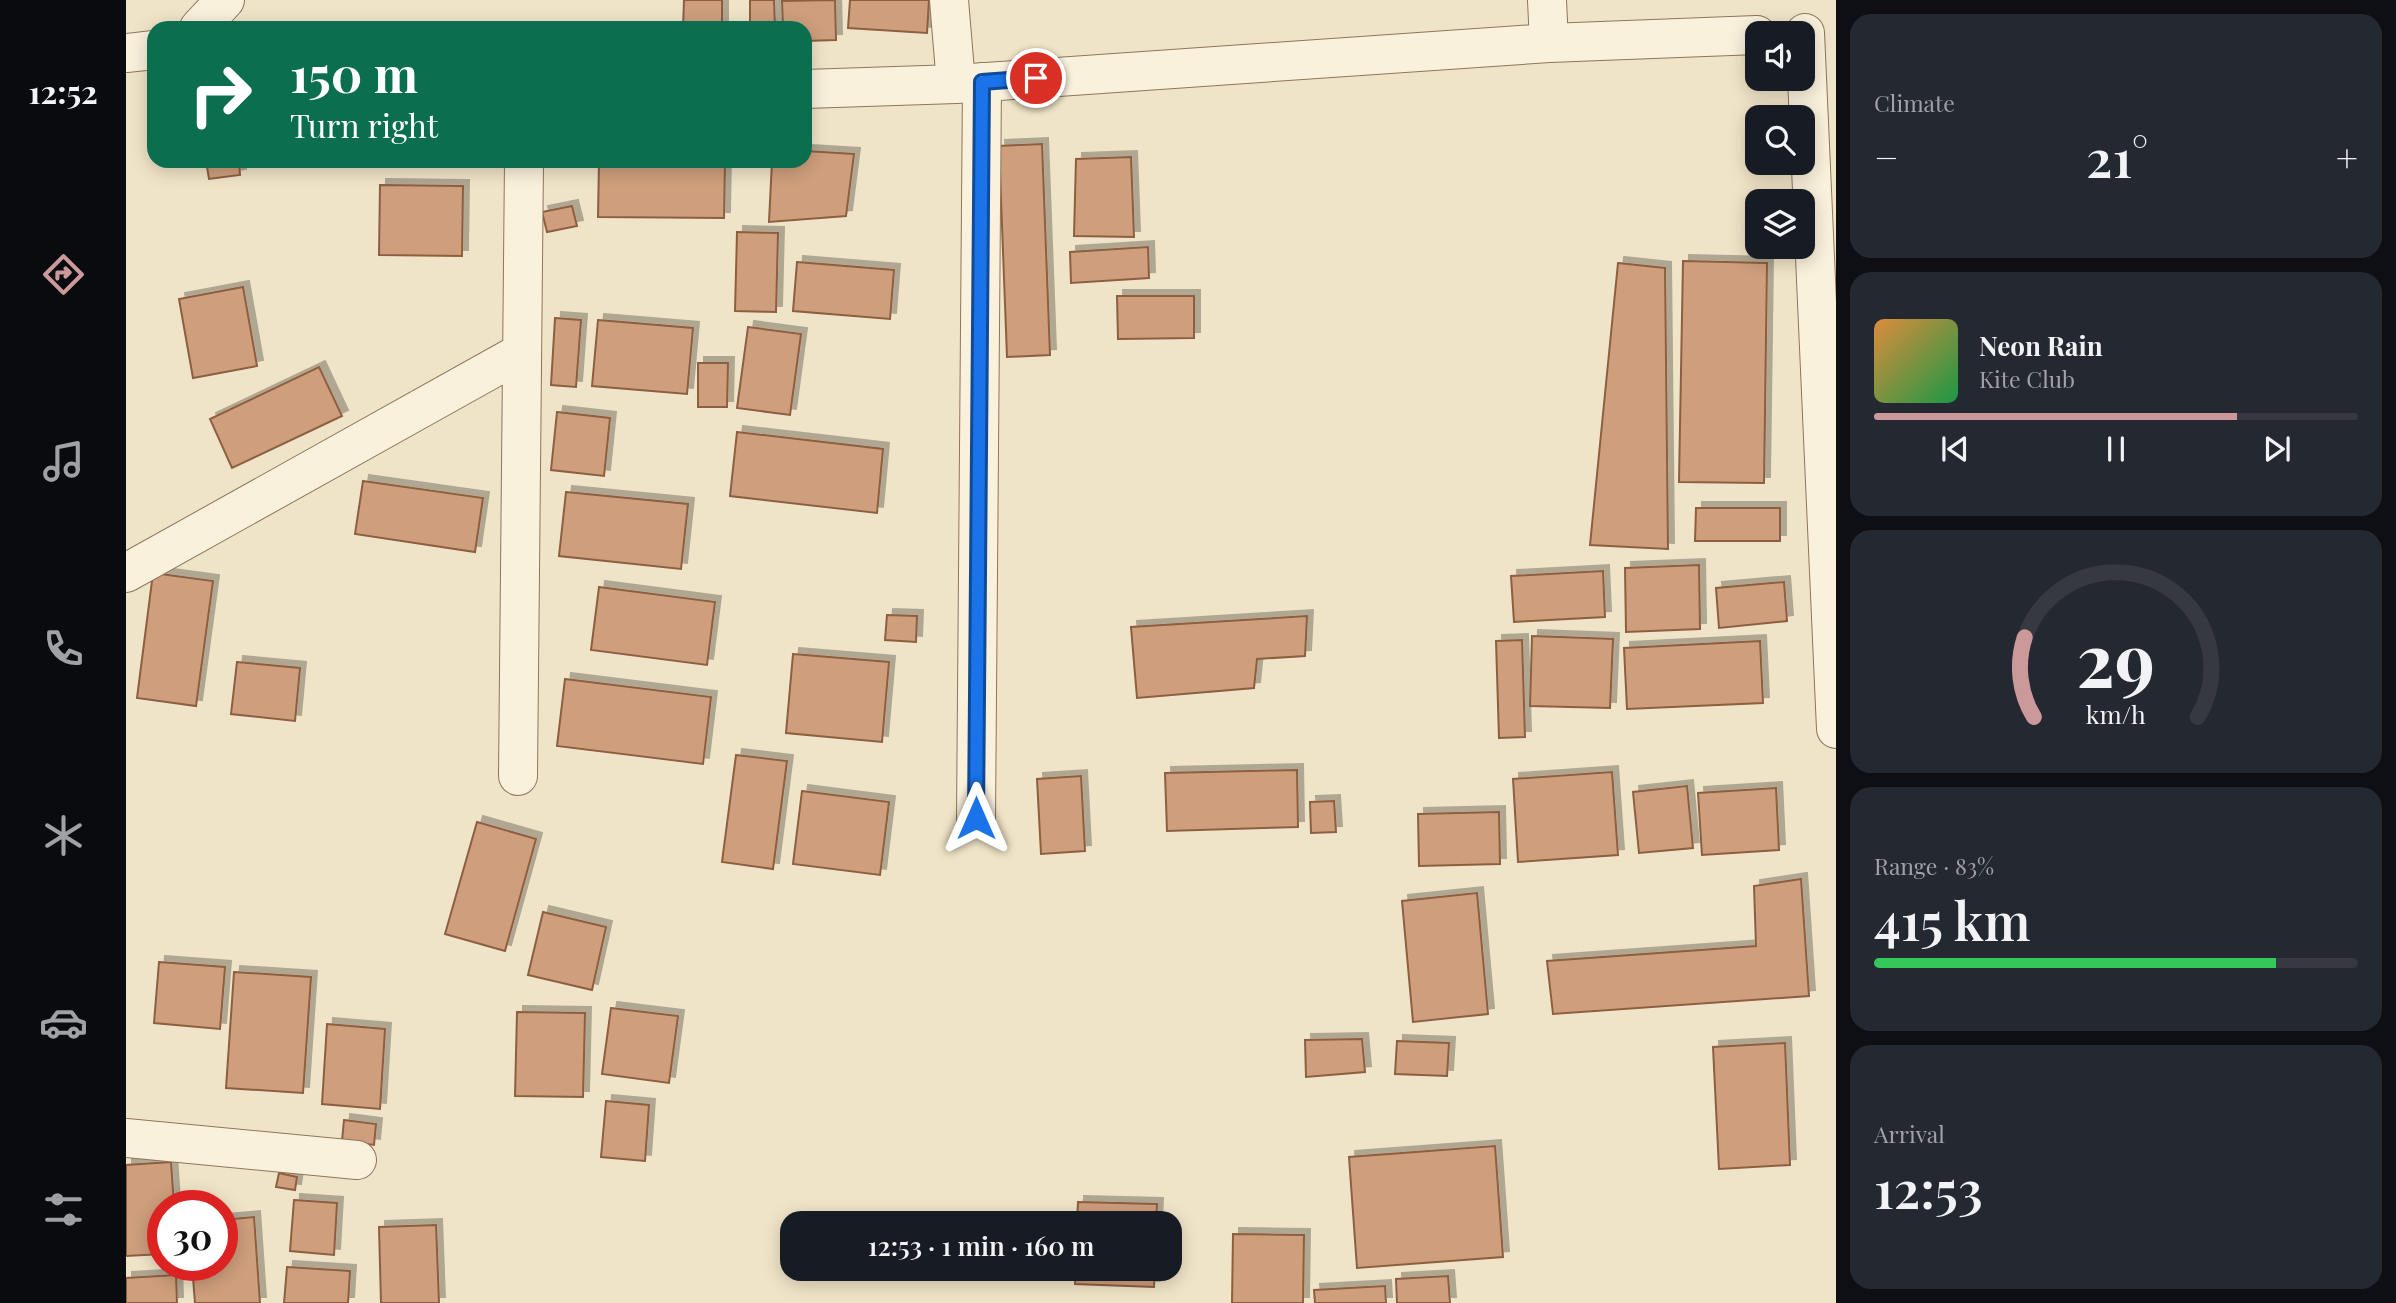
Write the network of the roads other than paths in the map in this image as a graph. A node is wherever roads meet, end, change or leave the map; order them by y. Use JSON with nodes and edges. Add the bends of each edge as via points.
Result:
{"nodes":[{"id":1,"x":225,"y":0,"type":"edge"},
{"id":2,"x":949,"y":0,"type":"edge"},
{"id":3,"x":1547,"y":0,"type":"edge"},
{"id":4,"x":206,"y":21,"type":"edge"},
{"id":5,"x":1745,"y":35,"type":"edge"},
{"id":6,"x":1549,"y":43,"type":"junction"},
{"id":7,"x":147,"y":51,"type":"edge"},
{"id":8,"x":126,"y":53,"type":"edge"},
{"id":9,"x":1815,"y":65,"type":"edge"},
{"id":10,"x":969,"y":83,"type":"junction"},
{"id":11,"x":812,"y":89,"type":"edge"},
{"id":12,"x":524,"y":168,"type":"edge"},
{"id":13,"x":522,"y":352,"type":"junction"},
{"id":14,"x":126,"y":573,"type":"edge"},
{"id":15,"x":1836,"y":729,"type":"edge"},
{"id":16,"x":518,"y":776,"type":"dead end"},
{"id":17,"x":976,"y":818,"type":"dead end"},
{"id":18,"x":126,"y":1138,"type":"edge"},
{"id":19,"x":357,"y":1160,"type":"dead end"}],
"edges":[{"from":1,"to":4,"type":"street"},
{"from":2,"to":10,"type":"street"},
{"from":3,"to":6,"type":"street"},
{"from":5,"to":6,"type":"street"},
{"from":6,"to":10,"type":"street"},
{"from":7,"to":8,"type":"street"},
{"from":9,"to":15,"type":"street"},
{"from":10,"to":11,"type":"street"},
{"from":10,"to":17,"type":"street"},
{"from":12,"to":13,"type":"street"},
{"from":13,"to":14,"type":"street"},
{"from":13,"to":16,"type":"street"},
{"from":18,"to":19,"type":"street"}]}
